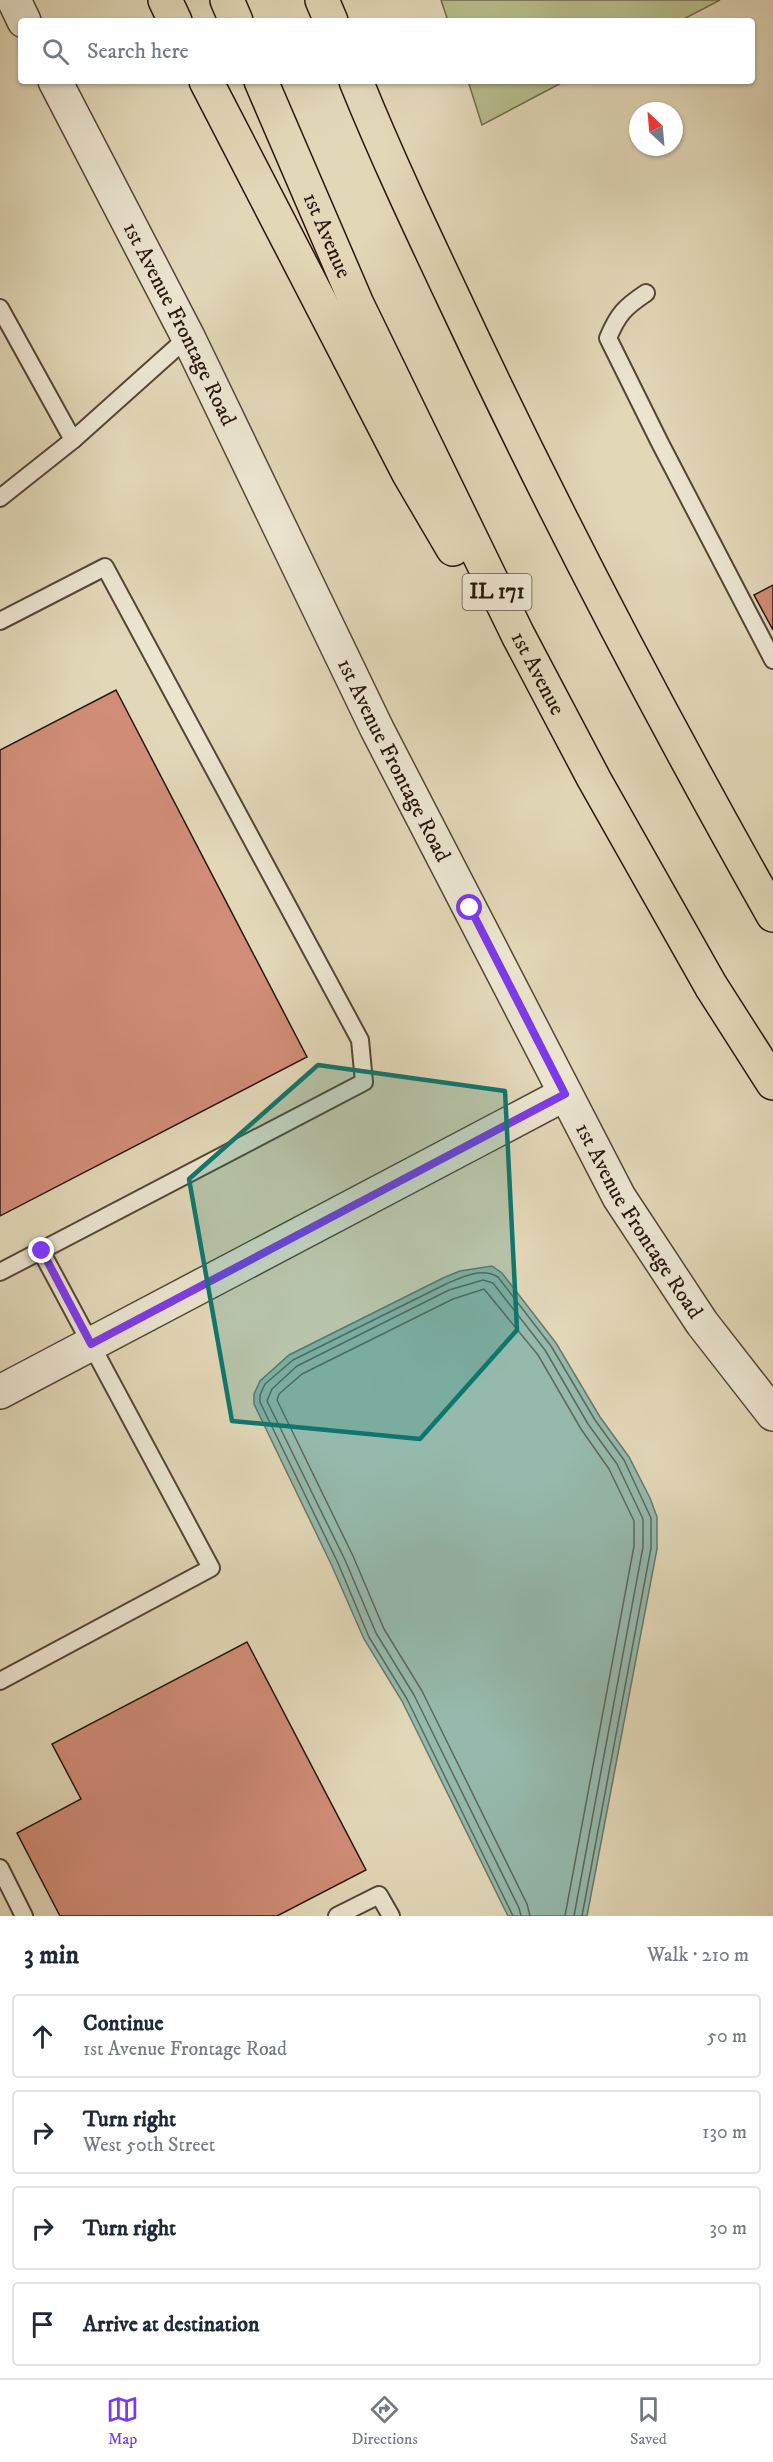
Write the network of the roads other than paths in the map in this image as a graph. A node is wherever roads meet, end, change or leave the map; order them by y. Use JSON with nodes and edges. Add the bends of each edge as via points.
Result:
{"nodes":[{"id":1,"x":14,"y":0,"type":"edge"},
{"id":2,"x":165,"y":0,"type":"edge"},
{"id":3,"x":227,"y":0,"type":"edge"},
{"id":4,"x":322,"y":0,"type":"edge"},
{"id":5,"x":345,"y":0,"type":"edge"},
{"id":6,"x":23,"y":18,"type":"edge"},
{"id":7,"x":174,"y":18,"type":"edge"},
{"id":8,"x":235,"y":18,"type":"edge"},
{"id":9,"x":330,"y":18,"type":"edge"},
{"id":10,"x":351,"y":18,"type":"edge"},
{"id":11,"x":57,"y":84,"type":"edge"},
{"id":12,"x":208,"y":84,"type":"edge"},
{"id":13,"x":262,"y":84,"type":"edge"},
{"id":14,"x":357,"y":84,"type":"edge"},
{"id":15,"x":372,"y":84,"type":"edge"},
{"id":16,"x":428,"y":242,"type":"junction"},
{"id":17,"x":646,"y":293,"type":"dead end"},
{"id":18,"x":0,"y":308,"type":"edge"},
{"id":19,"x":188,"y":338,"type":"junction"},
{"id":20,"x":73,"y":440,"type":"junction"},
{"id":21,"x":0,"y":498,"type":"edge"},
{"id":22,"x":0,"y":621,"type":"edge"},
{"id":23,"x":773,"y":660,"type":"edge"},
{"id":24,"x":594,"y":779,"type":"junction"},
{"id":25,"x":773,"y":915,"type":"edge"},
{"id":26,"x":773,"y":1083,"type":"edge"},
{"id":27,"x":565,"y":1094,"type":"junction"},
{"id":28,"x":42,"y":1251,"type":"junction"},
{"id":29,"x":0,"y":1272,"type":"edge"},
{"id":30,"x":91,"y":1344,"type":"junction"},
{"id":31,"x":0,"y":1392,"type":"edge"},
{"id":32,"x":773,"y":1414,"type":"edge"},
{"id":33,"x":0,"y":1681,"type":"edge"},
{"id":34,"x":0,"y":1868,"type":"edge"},
{"id":35,"x":24,"y":1916,"type":"edge"},
{"id":36,"x":337,"y":1916,"type":"edge"},
{"id":37,"x":391,"y":1916,"type":"edge"}],
"edges":[{"from":1,"to":6,"type":"street"},
{"from":2,"to":7,"type":"main road"},
{"from":3,"to":8,"type":"main road"},
{"from":4,"to":9,"type":"main road"},
{"from":5,"to":10,"type":"main road"},
{"from":11,"to":19,"type":"street","name":"1st Avenue Frontage Road"},
{"from":12,"to":24,"type":"main road","via":[[409,474]]},
{"from":13,"to":24,"type":"main road","name":"1st Avenue","number":"IL 171","via":[[367,325],[518,635]]},
{"from":14,"to":16,"type":"main road"},
{"from":15,"to":16,"type":"main road"},
{"from":16,"to":25,"type":"main road","via":[[577,555]]},
{"from":17,"to":23,"type":"lane","via":[[616,318],[608,338]]},
{"from":18,"to":20,"type":"lane"},
{"from":19,"to":20,"type":"lane"},
{"from":19,"to":27,"type":"street","name":"1st Avenue Frontage Road","via":[[377,729]]},
{"from":20,"to":21,"type":"lane"},
{"from":22,"to":28,"type":"lane","via":[[105,567],[360,1040],[364,1082]]},
{"from":24,"to":26,"type":"main road","name":"1st Avenue","number":"IL 171","via":[[711,986]]},
{"from":27,"to":30,"type":"street"},
{"from":27,"to":32,"type":"street","name":"1st Avenue Frontage Road","via":[[619,1197],[656,1256]]},
{"from":28,"to":29,"type":"lane"},
{"from":28,"to":30,"type":"lane"},
{"from":30,"to":31,"type":"street"},
{"from":30,"to":33,"type":"lane","via":[[211,1568]]},
{"from":34,"to":35,"type":"lane"},
{"from":36,"to":37,"type":"lane","via":[[379,1895]]}]}
